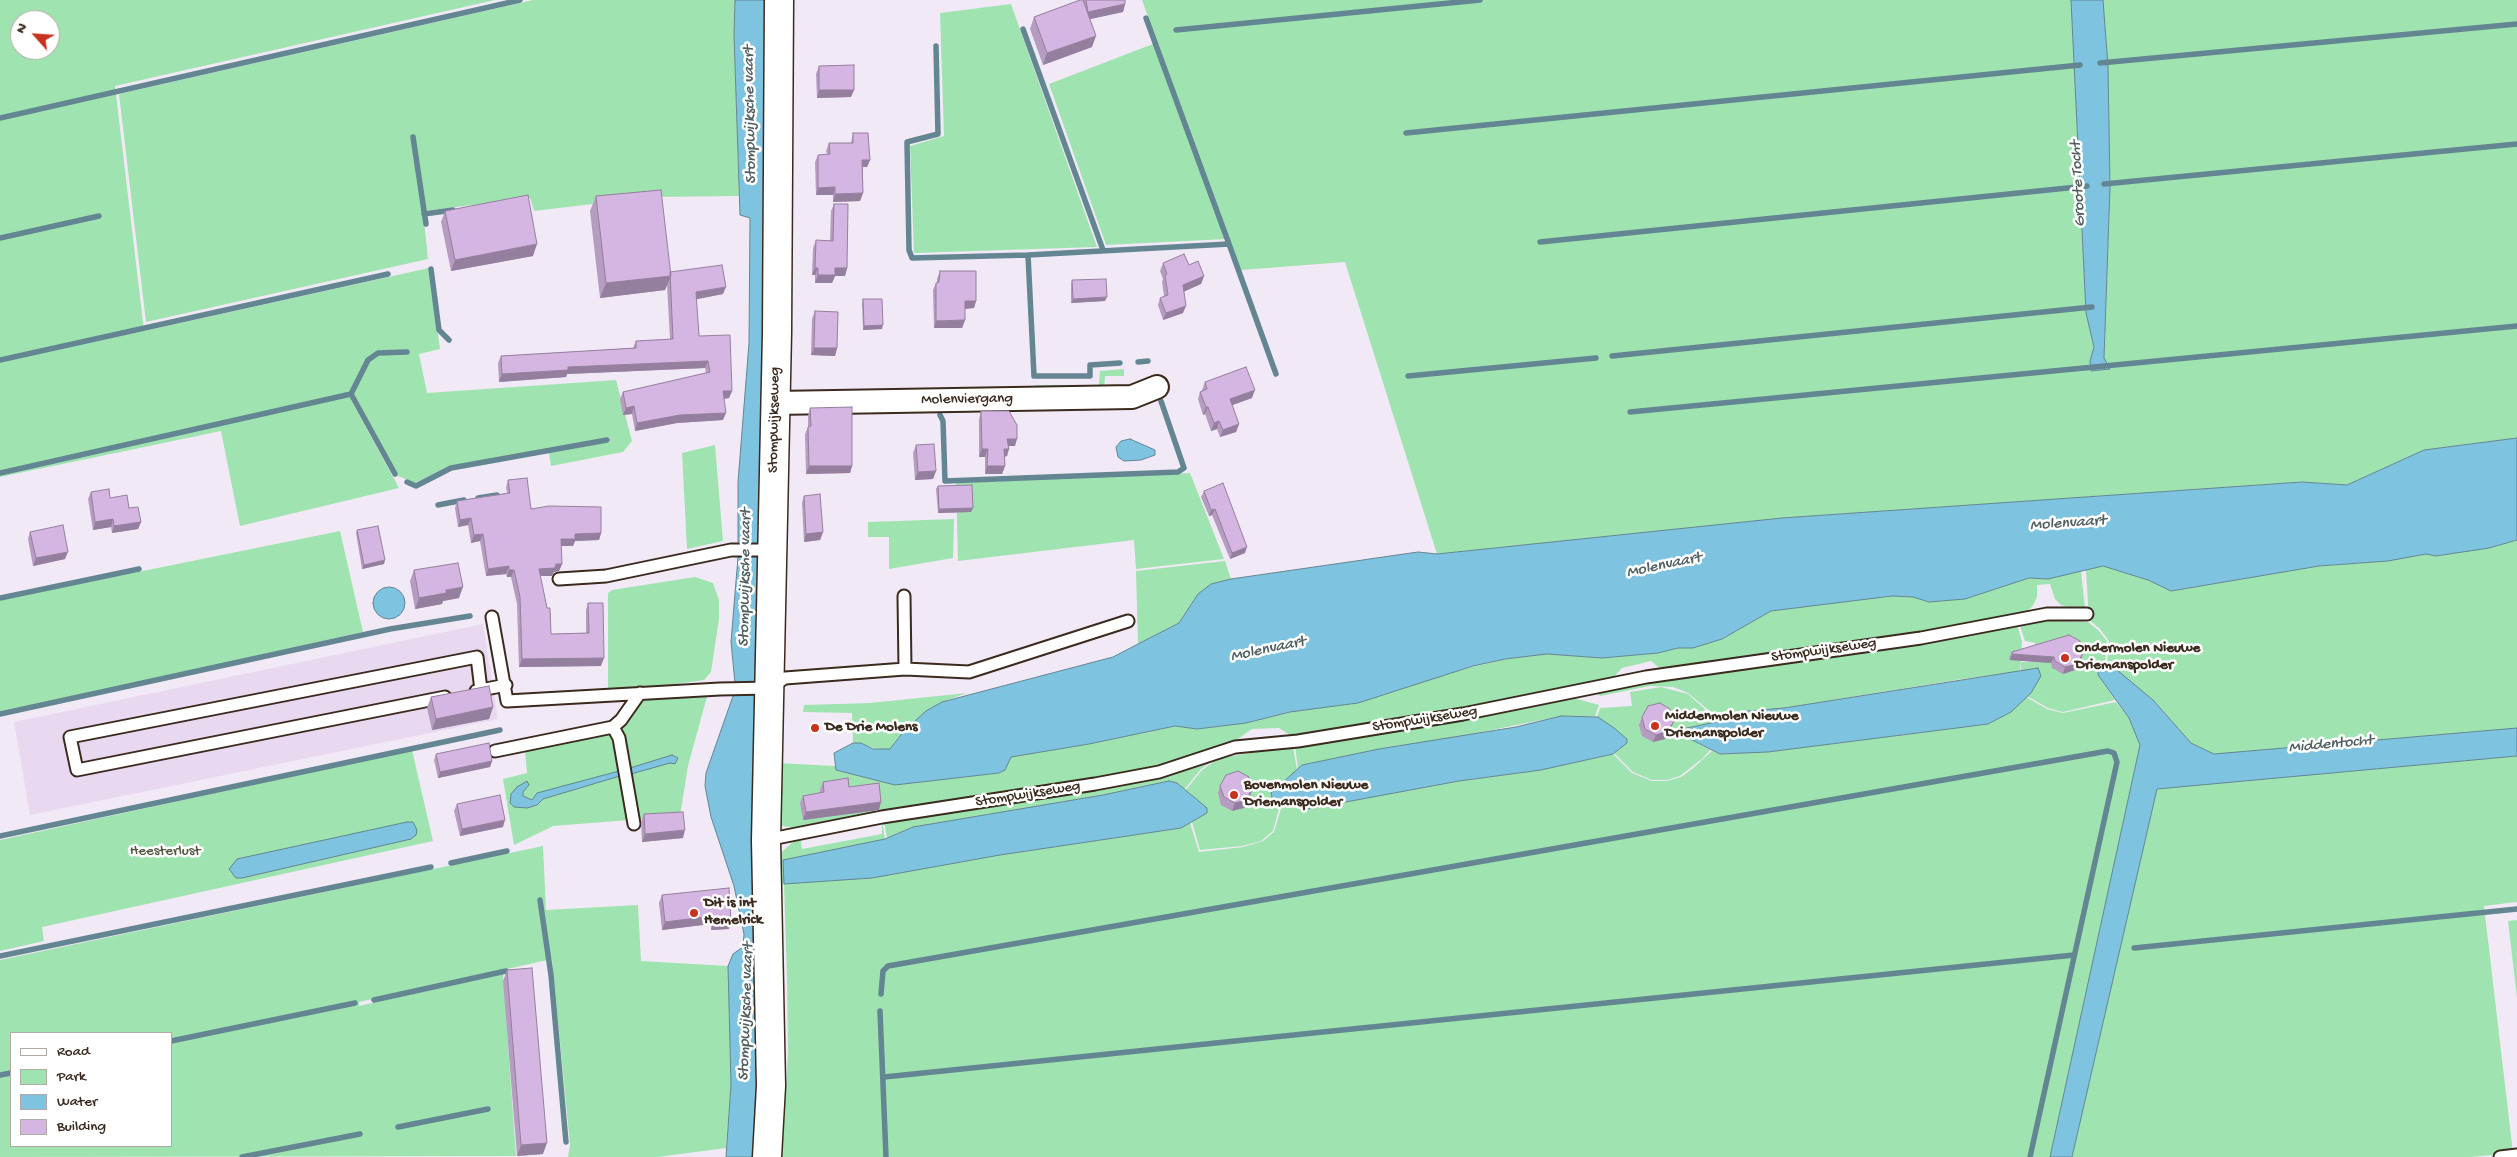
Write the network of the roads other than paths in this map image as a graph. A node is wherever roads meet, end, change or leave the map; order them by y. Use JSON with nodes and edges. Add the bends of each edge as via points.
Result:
{"nodes":[{"id":1,"x":779,"y":0,"type":"edge"},
{"id":2,"x":1157,"y":387,"type":"dead end"},
{"id":3,"x":775,"y":403,"type":"junction"},
{"id":4,"x":770,"y":550,"type":"junction"},
{"id":5,"x":559,"y":579,"type":"dead end"},
{"id":6,"x":904,"y":596,"type":"dead end"},
{"id":7,"x":2087,"y":614,"type":"dead end"},
{"id":8,"x":492,"y":617,"type":"dead end"},
{"id":9,"x":1128,"y":620,"type":"dead end"},
{"id":10,"x":905,"y":669,"type":"junction"},
{"id":11,"x":506,"y":685,"type":"junction"},
{"id":12,"x":765,"y":688,"type":"junction"},
{"id":13,"x":482,"y":690,"type":"junction"},
{"id":14,"x":640,"y":693,"type":"junction"},
{"id":15,"x":613,"y":727,"type":"junction"},
{"id":16,"x":495,"y":752,"type":"dead end"},
{"id":17,"x":634,"y":824,"type":"dead end"},
{"id":18,"x":766,"y":840,"type":"junction"},
{"id":19,"x":2517,"y":1155,"type":"edge"},
{"id":20,"x":767,"y":1157,"type":"edge"},
{"id":21,"x":2500,"y":1157,"type":"edge"}],
"edges":[{"from":1,"to":3,"type":"street","name":"Stompwijkseweg"},
{"from":2,"to":3,"type":"street","name":"Molenviergang","via":[[1132,397]]},
{"from":3,"to":4,"type":"street","name":"Stompwijkseweg"},
{"from":4,"to":5,"type":"lane","via":[[730,550],[606,576]]},
{"from":4,"to":12,"type":"street","name":"Stompwijkseweg"},
{"from":6,"to":10,"type":"lane"},
{"from":7,"to":18,"type":"lane","name":"Stompwijkseweg","via":[[2047,614],[1921,638],[1646,677],[1463,714],[1298,741],[1235,747],[1159,772],[882,817]]},
{"from":8,"to":11,"type":"lane"},
{"from":9,"to":10,"type":"lane","via":[[969,672]]},
{"from":10,"to":12,"type":"lane","via":[[785,678]]},
{"from":11,"to":13,"type":"lane"},
{"from":11,"to":14,"type":"lane","via":[[507,701]]},
{"from":12,"to":14,"type":"lane"},
{"from":12,"to":18,"type":"street","name":"Stompwijkseweg"},
{"from":13,"to":13,"type":"lane","via":[[77,770],[70,737],[477,657]]},
{"from":14,"to":15,"type":"lane"},
{"from":15,"to":16,"type":"lane"},
{"from":15,"to":17,"type":"lane","via":[[619,738]]},
{"from":18,"to":20,"type":"street","name":"Stompwijkseweg","via":[[771,1086]]},
{"from":19,"to":21,"type":"lane"}]}
